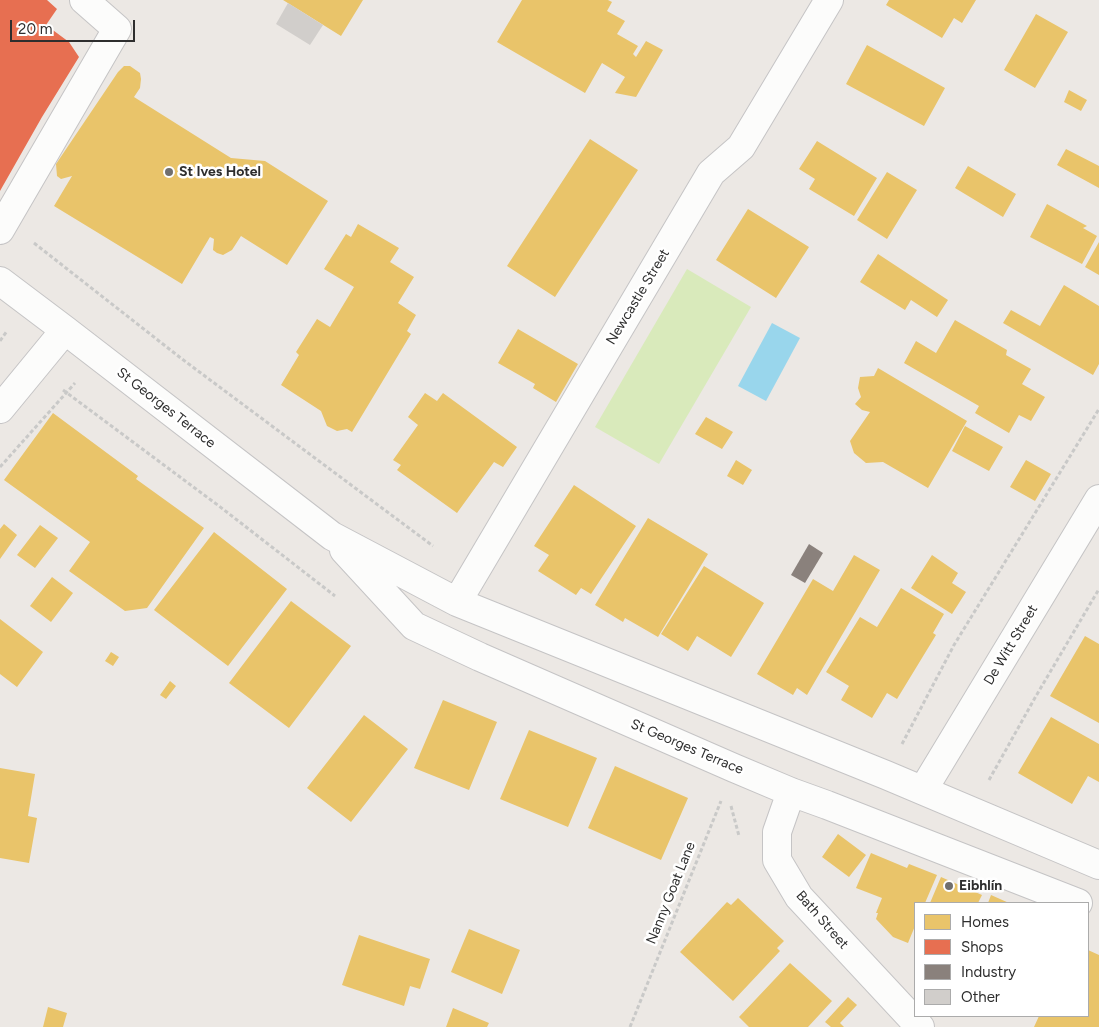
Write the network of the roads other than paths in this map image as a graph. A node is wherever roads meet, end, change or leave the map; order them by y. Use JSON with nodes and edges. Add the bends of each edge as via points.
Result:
{"nodes":[{"id":1,"x":84,"y":0,"type":"edge"},
{"id":2,"x":829,"y":0,"type":"edge"},
{"id":3,"x":3,"y":225,"type":"edge"},
{"id":4,"x":0,"y":281,"type":"edge"},
{"id":5,"x":65,"y":330,"type":"junction"},
{"id":6,"x":0,"y":410,"type":"edge"},
{"id":7,"x":1099,"y":499,"type":"edge"},
{"id":8,"x":332,"y":536,"type":"junction"},
{"id":9,"x":457,"y":602,"type":"junction"},
{"id":10,"x":923,"y":790,"type":"junction"},
{"id":11,"x":791,"y":792,"type":"junction"},
{"id":12,"x":1099,"y":865,"type":"edge"},
{"id":13,"x":1075,"y":902,"type":"edge"},
{"id":14,"x":920,"y":1027,"type":"edge"}],
"edges":[{"from":1,"to":3,"type":"street","via":[[117,30]]},
{"from":2,"to":9,"type":"street","name":"Newcastle Street","via":[[741,147],[711,173]]},
{"from":4,"to":5,"type":"street","name":"St Georges Terrace"},
{"from":5,"to":6,"type":"street"},
{"from":5,"to":8,"type":"street","name":"St Georges Terrace"},
{"from":7,"to":10,"type":"street","name":"De Witt Street"},
{"from":8,"to":9,"type":"street","name":"St Georges Terrace"},
{"from":8,"to":11,"type":"street","name":"St Georges Terrace","via":[[414,626]]},
{"from":9,"to":10,"type":"street","name":"St Georges Terrace"},
{"from":10,"to":12,"type":"street","name":"St Georges Terrace"},
{"from":11,"to":13,"type":"street","name":"St Georges Terrace"},
{"from":11,"to":14,"type":"street","name":"Bath Street","via":[[777,832],[777,860],[799,897]]}]}
